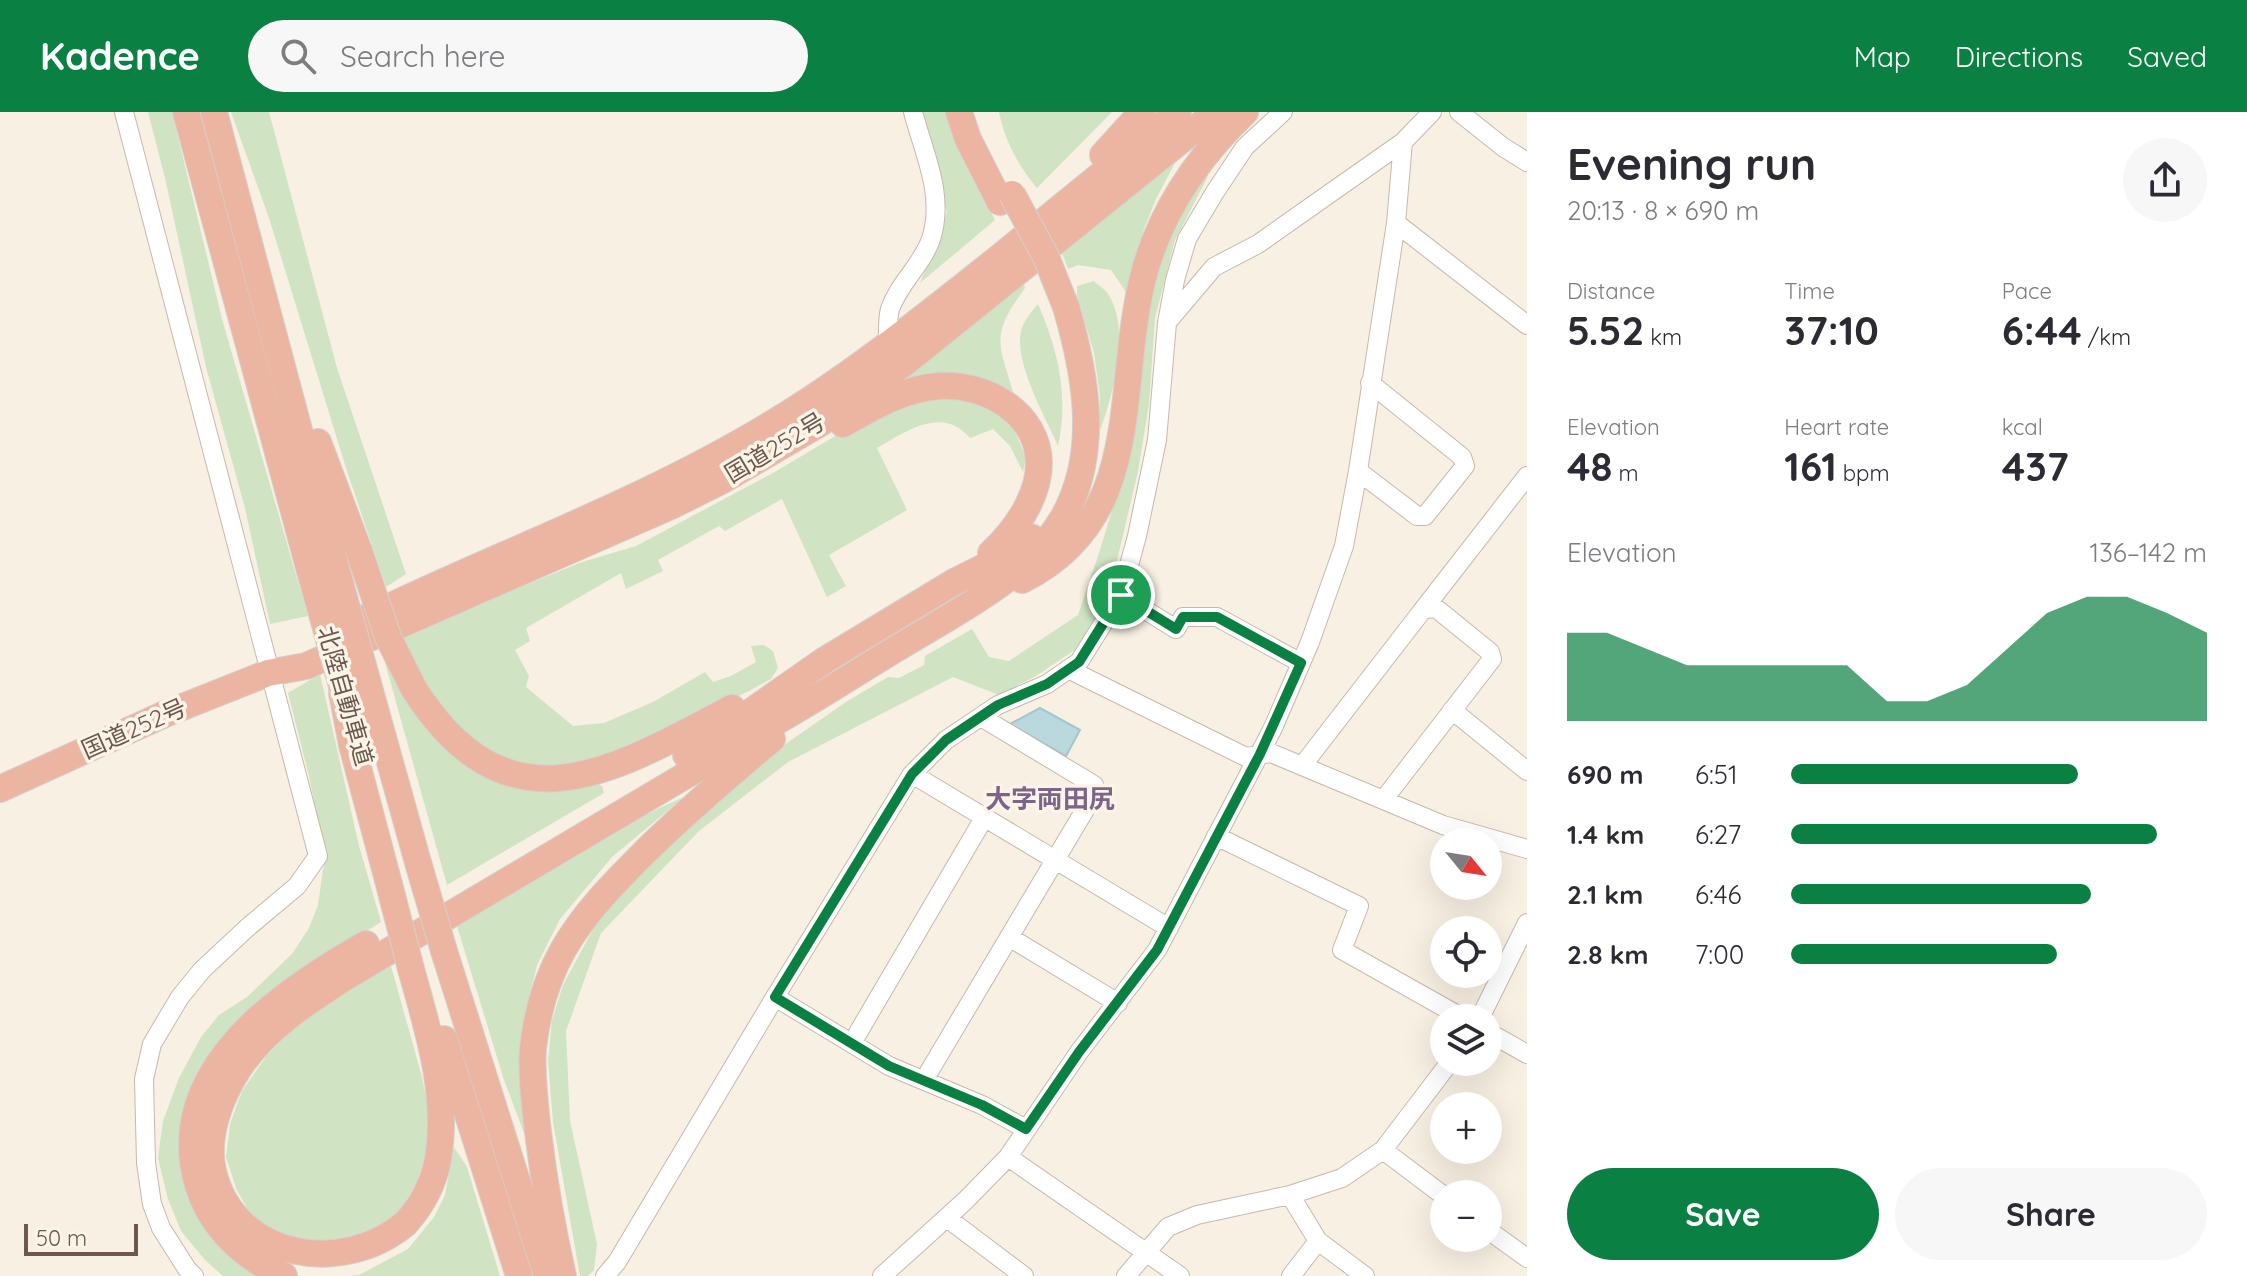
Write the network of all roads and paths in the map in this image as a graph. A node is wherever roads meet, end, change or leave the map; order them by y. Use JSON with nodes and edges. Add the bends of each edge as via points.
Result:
{"nodes":[{"id":1,"x":124,"y":112,"type":"edge"},
{"id":2,"x":186,"y":112,"type":"edge"},
{"id":3,"x":214,"y":112,"type":"edge"},
{"id":4,"x":913,"y":112,"type":"edge"},
{"id":5,"x":959,"y":112,"type":"edge"},
{"id":6,"x":976,"y":112,"type":"edge"},
{"id":7,"x":1142,"y":112,"type":"edge"},
{"id":8,"x":1178,"y":112,"type":"edge"},
{"id":9,"x":1216,"y":112,"type":"edge"},
{"id":10,"x":1245,"y":112,"type":"edge"},
{"id":11,"x":1283,"y":112,"type":"edge"},
{"id":12,"x":1432,"y":112,"type":"edge"},
{"id":13,"x":1459,"y":112,"type":"edge"},
{"id":14,"x":1403,"y":142,"type":"junction"},
{"id":15,"x":1527,"y":162,"type":"edge"},
{"id":16,"x":1006,"y":198,"type":"junction"},
{"id":17,"x":239,"y":207,"type":"junction"},
{"id":18,"x":1396,"y":223,"type":"junction"},
{"id":19,"x":1060,"y":310,"type":"junction"},
{"id":20,"x":1167,"y":323,"type":"junction"},
{"id":21,"x":1527,"y":325,"type":"edge"},
{"id":22,"x":888,"y":346,"type":"junction"},
{"id":23,"x":1370,"y":383,"type":"junction"},
{"id":24,"x":1358,"y":471,"type":"junction"},
{"id":25,"x":1527,"y":476,"type":"edge"},
{"id":26,"x":576,"y":549,"type":"junction"},
{"id":27,"x":322,"y":566,"type":"junction"},
{"id":28,"x":954,"y":582,"type":"junction"},
{"id":29,"x":1121,"y":595,"type":"junction"},
{"id":30,"x":967,"y":606,"type":"junction"},
{"id":31,"x":1422,"y":611,"type":"junction"},
{"id":32,"x":825,"y":660,"type":"junction"},
{"id":33,"x":1301,"y":663,"type":"junction"},
{"id":34,"x":1068,"y":669,"type":"junction"},
{"id":35,"x":268,"y":673,"type":"junction"},
{"id":36,"x":840,"y":684,"type":"junction"},
{"id":37,"x":1452,"y":710,"type":"junction"},
{"id":38,"x":357,"y":712,"type":"junction"},
{"id":39,"x":981,"y":717,"type":"junction"},
{"id":40,"x":1260,"y":754,"type":"junction"},
{"id":41,"x":1302,"y":766,"type":"junction"},
{"id":42,"x":1527,"y":771,"type":"edge"},
{"id":43,"x":912,"y":774,"type":"junction"},
{"id":44,"x":0,"y":789,"type":"edge"},
{"id":45,"x":1384,"y":799,"type":"junction"},
{"id":46,"x":984,"y":818,"type":"junction"},
{"id":47,"x":1216,"y":836,"type":"junction"},
{"id":48,"x":1527,"y":849,"type":"edge"},
{"id":49,"x":1055,"y":860,"type":"junction"},
{"id":50,"x":1527,"y":923,"type":"edge"},
{"id":51,"x":1169,"y":928,"type":"junction"},
{"id":52,"x":1009,"y":937,"type":"junction"},
{"id":53,"x":416,"y":967,"type":"junction"},
{"id":54,"x":775,"y":997,"type":"junction"},
{"id":55,"x":1118,"y":1003,"type":"junction"},
{"id":56,"x":1438,"y":1004,"type":"edge"},
{"id":57,"x":1487,"y":1004,"type":"edge"},
{"id":58,"x":1502,"y":1040,"type":"edge"},
{"id":59,"x":852,"y":1043,"type":"junction"},
{"id":60,"x":1527,"y":1054,"type":"edge"},
{"id":61,"x":1439,"y":1076,"type":"edge"},
{"id":62,"x":924,"y":1080,"type":"junction"},
{"id":63,"x":1026,"y":1129,"type":"junction"},
{"id":64,"x":1383,"y":1150,"type":"junction"},
{"id":65,"x":1008,"y":1157,"type":"junction"},
{"id":66,"x":1430,"y":1185,"type":"edge"},
{"id":67,"x":1290,"y":1195,"type":"junction"},
{"id":68,"x":947,"y":1218,"type":"junction"},
{"id":69,"x":1502,"y":1240,"type":"edge"},
{"id":70,"x":1318,"y":1241,"type":"junction"},
{"id":71,"x":1146,"y":1251,"type":"junction"},
{"id":72,"x":1527,"y":1258,"type":"edge"},
{"id":73,"x":194,"y":1276,"type":"edge"},
{"id":74,"x":284,"y":1276,"type":"edge"},
{"id":75,"x":519,"y":1276,"type":"edge"},
{"id":76,"x":547,"y":1276,"type":"edge"},
{"id":77,"x":563,"y":1276,"type":"edge"},
{"id":78,"x":605,"y":1276,"type":"edge"},
{"id":79,"x":882,"y":1276,"type":"edge"},
{"id":80,"x":1024,"y":1276,"type":"edge"},
{"id":81,"x":1126,"y":1276,"type":"edge"},
{"id":82,"x":1180,"y":1276,"type":"edge"},
{"id":83,"x":1291,"y":1276,"type":"edge"},
{"id":84,"x":1365,"y":1276,"type":"edge"}],
"edges":[{"from":1,"to":35,"type":"street"},
{"from":2,"to":27,"type":"highway","name":"北陸自動車道"},
{"from":3,"to":17,"type":"highway","name":"北陸自動車道"},
{"from":4,"to":22,"type":"street","via":[[933,179],[935,221],[921,260],[893,301]]},
{"from":5,"to":16,"type":"highway","via":[[968,139]]},
{"from":6,"to":16,"type":"highway"},
{"from":7,"to":22,"type":"highway","via":[[1062,192]]},
{"from":8,"to":22,"type":"highway","name":"国道252号"},
{"from":9,"to":26,"type":"highway","name":"国道252号","via":[[907,361],[819,424],[723,480]]},
{"from":10,"to":30,"type":"highway","via":[[1193,169],[1157,232],[1138,301],[1118,454],[1095,512],[1073,543],[1043,570]]},
{"from":11,"to":20,"type":"street","via":[[1245,147],[1187,239]]},
{"from":12,"to":14,"type":"street"},
{"from":13,"to":15,"type":"street"},
{"from":14,"to":18,"type":"street"},
{"from":14,"to":20,"type":"street","via":[[1258,244],[1214,267]]},
{"from":16,"to":19,"type":"highway","bridge":true,"via":[[1046,257]]},
{"from":17,"to":27,"type":"highway","name":"北陸自動車道"},
{"from":17,"to":32,"type":"highway","bridge":true,"via":[[388,637],[414,689],[442,728],[472,754],[528,778],[570,778],[615,767]]},
{"from":18,"to":21,"type":"street"},
{"from":18,"to":23,"type":"street"},
{"from":19,"to":28,"type":"highway","via":[[1072,415],[1070,463],[1063,485],[1032,536]]},
{"from":19,"to":30,"type":"highway","via":[[1079,355],[1086,406],[1079,482],[1044,544]]},
{"from":20,"to":29,"type":"street","via":[[1157,440]]},
{"from":22,"to":35,"type":"highway","name":"国道252号","via":[[823,393],[721,454],[397,602],[301,650]]},
{"from":23,"to":24,"type":"street"},
{"from":23,"to":24,"type":"street","via":[[1462,457],[1465,466],[1425,516],[1417,516]]},
{"from":24,"to":33,"type":"street","via":[[1344,546]]},
{"from":25,"to":31,"type":"street"},
{"from":26,"to":28,"type":"highway","via":[[724,489],[892,398],[915,389],[957,386],[993,395],[1008,405],[1030,432],[1039,463],[1030,499],[1009,535]]},
{"from":26,"to":35,"type":"highway","name":"国道252号","via":[[306,666]]},
{"from":27,"to":38,"type":"highway","name":"北陸自動車道","bridge":true},
{"from":27,"to":38,"type":"highway","name":"北陸自動車道","bridge":true,"via":[[338,670]]},
{"from":28,"to":32,"type":"highway"},
{"from":29,"to":33,"type":"street","via":[[1176,629],[1183,617],[1217,617]]},
{"from":29,"to":34,"type":"street","via":[[1079,662]]},
{"from":30,"to":36,"type":"highway"},
{"from":31,"to":37,"type":"street","via":[[1437,609],[1490,652],[1492,659]]},
{"from":31,"to":41,"type":"street"},
{"from":32,"to":74,"type":"highway","via":[[706,743],[323,969],[244,1031],[215,1069],[196,1111],[195,1174],[201,1196],[223,1232],[256,1262]]},
{"from":33,"to":40,"type":"street"},
{"from":34,"to":39,"type":"street"},
{"from":34,"to":40,"type":"street","via":[[1246,757]]},
{"from":35,"to":44,"type":"highway","name":"国道252号"},
{"from":35,"to":73,"type":"street","via":[[318,856],[297,886],[202,970],[180,997],[152,1044],[144,1079],[152,1204],[161,1228]]},
{"from":36,"to":53,"type":"highway","via":[[344,978],[268,1034],[227,1089],[211,1150],[228,1207],[240,1224],[272,1249],[327,1262],[365,1253],[397,1233],[427,1190],[438,1160],[440,1100]]},
{"from":36,"to":77,"type":"highway","via":[[734,771],[630,867],[575,930],[552,973],[537,1023],[534,1082]]},
{"from":37,"to":42,"type":"street"},
{"from":37,"to":45,"type":"street"},
{"from":38,"to":53,"type":"highway","name":"北陸自動車道"},
{"from":38,"to":76,"type":"highway","name":"北陸自動車道","bridge":true,"via":[[419,866]]},
{"from":39,"to":43,"type":"street","via":[[946,740]]},
{"from":39,"to":49,"type":"street","via":[[1094,785],[1095,793]]},
{"from":40,"to":41,"type":"street"},
{"from":40,"to":47,"type":"street"},
{"from":41,"to":45,"type":"street"},
{"from":43,"to":46,"type":"street"},
{"from":43,"to":54,"type":"street"},
{"from":45,"to":48,"type":"street","via":[[1443,825]]},
{"from":46,"to":49,"type":"street"},
{"from":46,"to":59,"type":"street"},
{"from":47,"to":51,"type":"street"},
{"from":47,"to":56,"type":"street","via":[[1359,906],[1342,950]]},
{"from":49,"to":51,"type":"street"},
{"from":49,"to":52,"type":"street"},
{"from":50,"to":57,"type":"street"},
{"from":51,"to":55,"type":"street"},
{"from":52,"to":55,"type":"street"},
{"from":52,"to":62,"type":"street"},
{"from":53,"to":75,"type":"highway","name":"北陸自動車道"},
{"from":54,"to":59,"type":"street"},
{"from":54,"to":78,"type":"street"},
{"from":55,"to":63,"type":"street"},
{"from":58,"to":60,"type":"street"},
{"from":59,"to":62,"type":"street"},
{"from":61,"to":64,"type":"street"},
{"from":62,"to":63,"type":"street"},
{"from":63,"to":65,"type":"street"},
{"from":64,"to":66,"type":"street"},
{"from":64,"to":67,"type":"street","via":[[1342,1178]]},
{"from":65,"to":68,"type":"street"},
{"from":65,"to":71,"type":"street"},
{"from":67,"to":70,"type":"street"},
{"from":67,"to":71,"type":"street","via":[[1197,1215],[1168,1227]]},
{"from":68,"to":79,"type":"street"},
{"from":68,"to":80,"type":"street"},
{"from":69,"to":72,"type":"street"},
{"from":70,"to":83,"type":"street"},
{"from":70,"to":84,"type":"street"},
{"from":71,"to":81,"type":"street"},
{"from":71,"to":82,"type":"street"}]}
